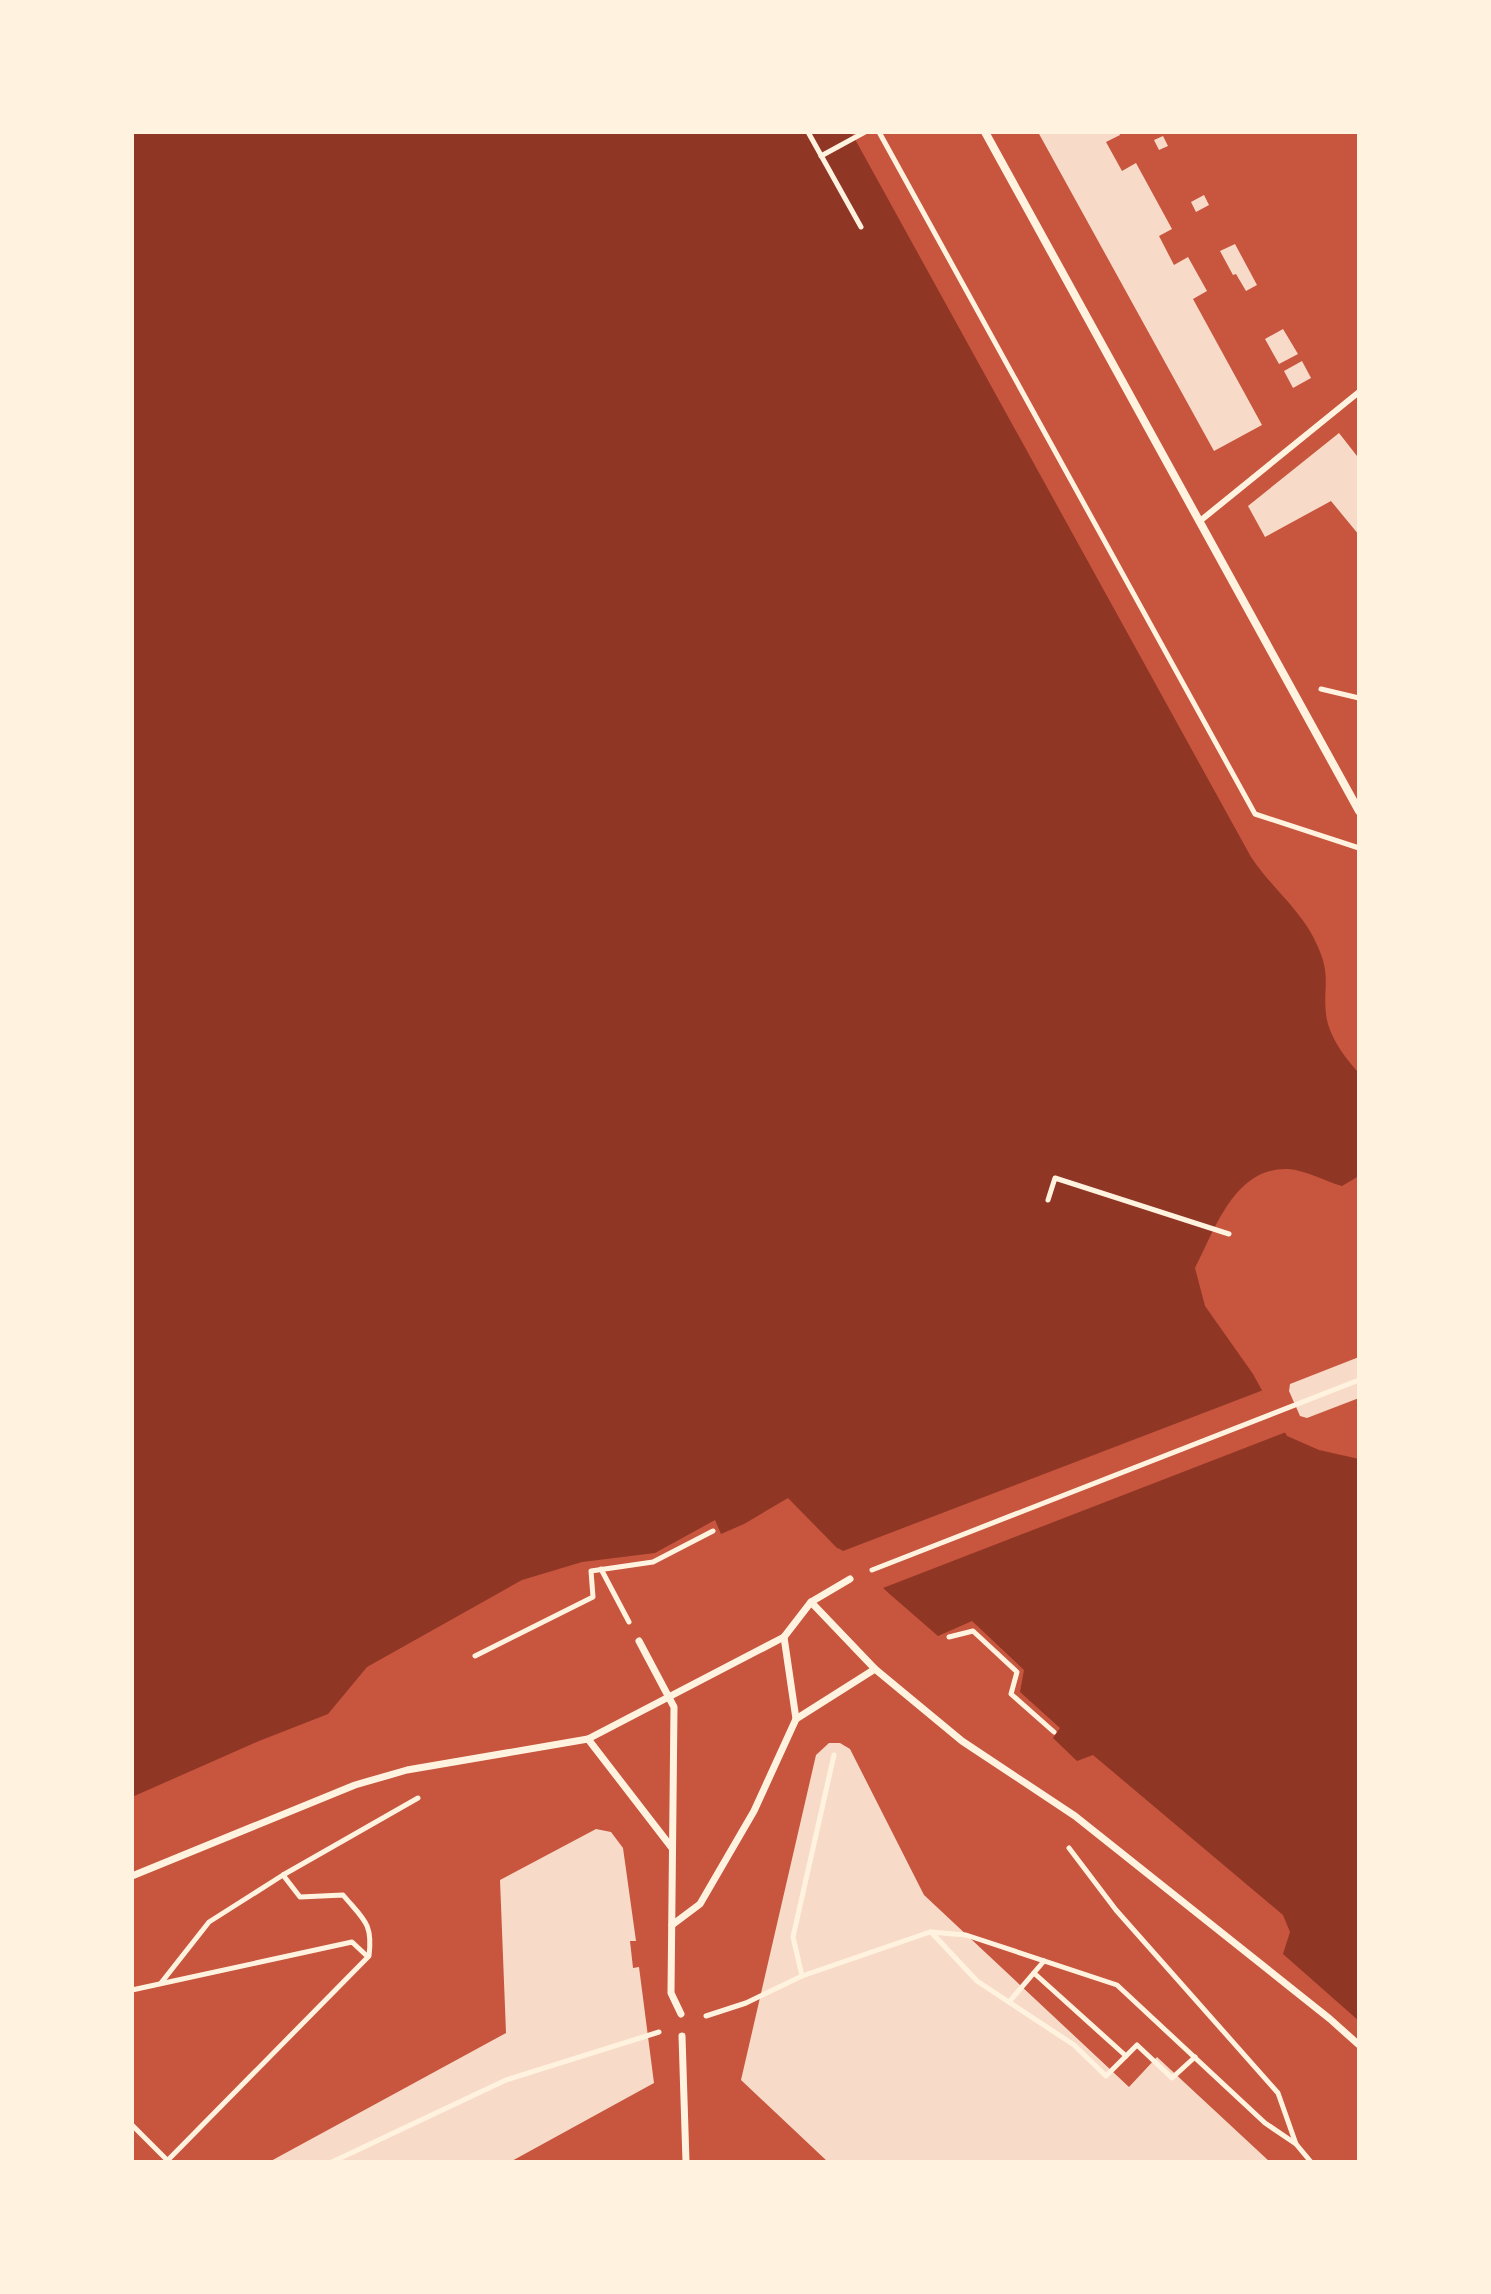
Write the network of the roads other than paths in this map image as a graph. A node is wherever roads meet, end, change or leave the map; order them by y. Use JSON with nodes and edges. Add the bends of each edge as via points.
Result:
{"nodes":[{"id":1,"x":985,"y":132,"type":"edge"},
{"id":2,"x":1359,"y":392,"type":"edge"},
{"id":3,"x":1200,"y":521,"type":"junction"},
{"id":4,"x":1359,"y":811,"type":"edge"},
{"id":5,"x":850,"y":1579,"type":"road end"},
{"id":6,"x":811,"y":1602,"type":"junction"},
{"id":7,"x":784,"y":1637,"type":"junction"},
{"id":8,"x":639,"y":1641,"type":"dead end"},
{"id":9,"x":875,"y":1669,"type":"junction"},
{"id":10,"x":669,"y":1696,"type":"junction"},
{"id":11,"x":796,"y":1719,"type":"junction"},
{"id":12,"x":588,"y":1739,"type":"junction"},
{"id":13,"x":672,"y":1848,"type":"junction"},
{"id":14,"x":132,"y":1876,"type":"edge"},
{"id":15,"x":672,"y":1925,"type":"junction"},
{"id":16,"x":681,"y":2014,"type":"dead end"},
{"id":17,"x":682,"y":2036,"type":"dead end"},
{"id":18,"x":1359,"y":2045,"type":"edge"},
{"id":19,"x":686,"y":2162,"type":"edge"}],
"edges":[{"from":1,"to":3,"type":"street"},
{"from":2,"to":3,"type":"lane"},
{"from":3,"to":4,"type":"street"},
{"from":5,"to":6,"type":"street"},
{"from":6,"to":7,"type":"street"},
{"from":6,"to":9,"type":"street"},
{"from":7,"to":10,"type":"street"},
{"from":7,"to":11,"type":"street"},
{"from":8,"to":10,"type":"street"},
{"from":9,"to":11,"type":"street"},
{"from":9,"to":18,"type":"street","via":[[962,1741],[1075,1816]]},
{"from":10,"to":12,"type":"street"},
{"from":10,"to":13,"type":"street","via":[[674,1707]]},
{"from":11,"to":15,"type":"street","via":[[754,1811],[700,1904]]},
{"from":12,"to":13,"type":"street"},
{"from":12,"to":14,"type":"street","via":[[407,1770],[355,1785]]},
{"from":13,"to":15,"type":"street"},
{"from":15,"to":16,"type":"street","via":[[671,1993]]},
{"from":17,"to":19,"type":"street"}]}
